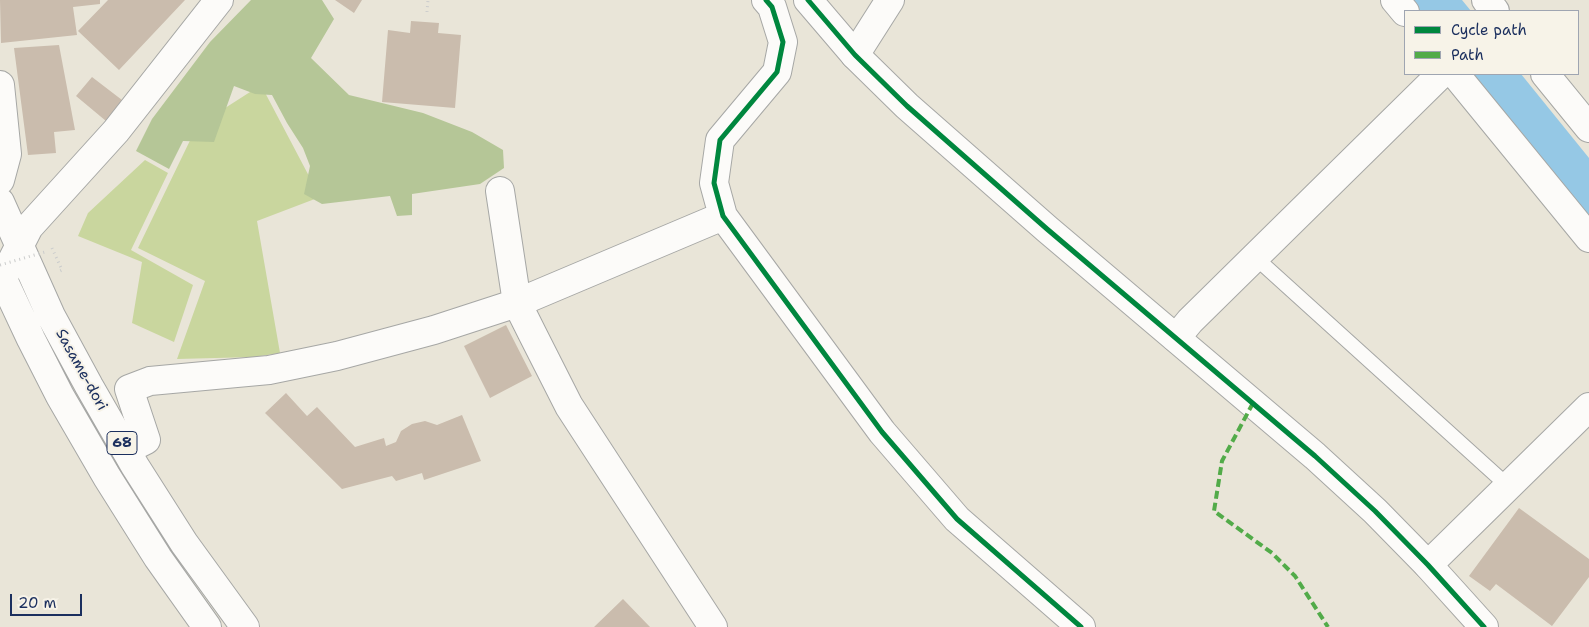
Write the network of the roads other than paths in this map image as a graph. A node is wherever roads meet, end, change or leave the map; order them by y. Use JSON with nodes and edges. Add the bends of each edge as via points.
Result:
{"nodes":[{"id":1,"x":219,"y":0,"type":"edge"},
{"id":2,"x":766,"y":0,"type":"edge"},
{"id":3,"x":808,"y":0,"type":"edge"},
{"id":4,"x":890,"y":0,"type":"edge"},
{"id":5,"x":1395,"y":0,"type":"edge"},
{"id":6,"x":1486,"y":0,"type":"edge"},
{"id":7,"x":1495,"y":10,"type":"edge"},
{"id":8,"x":1404,"y":11,"type":"edge"},
{"id":9,"x":855,"y":55,"type":"junction"},
{"id":10,"x":1440,"y":75,"type":"edge"},
{"id":11,"x":1456,"y":75,"type":"edge"},
{"id":12,"x":1547,"y":75,"type":"edge"},
{"id":13,"x":0,"y":85,"type":"edge"},
{"id":14,"x":1589,"y":128,"type":"edge"},
{"id":15,"x":0,"y":180,"type":"edge"},
{"id":16,"x":500,"y":191,"type":"dead end"},
{"id":17,"x":0,"y":202,"type":"edge"},
{"id":18,"x":724,"y":216,"type":"junction"},
{"id":19,"x":1589,"y":238,"type":"edge"},
{"id":20,"x":1256,"y":258,"type":"junction"},
{"id":21,"x":11,"y":267,"type":"edge"},
{"id":22,"x":517,"y":303,"type":"junction"},
{"id":23,"x":1176,"y":338,"type":"junction"},
{"id":24,"x":1589,"y":407,"type":"edge"},
{"id":25,"x":126,"y":450,"type":"junction"},
{"id":26,"x":1508,"y":486,"type":"junction"},
{"id":27,"x":1428,"y":565,"type":"junction"},
{"id":28,"x":207,"y":627,"type":"edge"},
{"id":29,"x":245,"y":627,"type":"edge"},
{"id":30,"x":714,"y":627,"type":"edge"},
{"id":31,"x":1081,"y":627,"type":"edge"},
{"id":32,"x":1484,"y":627,"type":"edge"}],
"edges":[{"from":1,"to":21,"type":"street","via":[[116,131],[30,227]]},
{"from":2,"to":18,"type":"street","via":[[772,7],[783,42],[777,72],[720,140],[714,183]]},
{"from":3,"to":9,"type":"street"},
{"from":4,"to":9,"type":"street"},
{"from":5,"to":8,"type":"street"},
{"from":6,"to":7,"type":"street"},
{"from":9,"to":23,"type":"street","via":[[914,112]]},
{"from":10,"to":20,"type":"street"},
{"from":11,"to":19,"type":"street"},
{"from":12,"to":14,"type":"street"},
{"from":13,"to":15,"type":"street","via":[[7,154]]},
{"from":16,"to":22,"type":"street"},
{"from":17,"to":21,"type":"street","name":"Sasame-dori","number":"68"},
{"from":18,"to":22,"type":"street"},
{"from":18,"to":31,"type":"street","via":[[882,432],[957,519]]},
{"from":20,"to":23,"type":"street"},
{"from":20,"to":26,"type":"lane"},
{"from":21,"to":25,"type":"street","name":"Sasame-dori","number":"68","via":[[51,316]]},
{"from":21,"to":28,"type":"street","name":"Sasame-dori","number":"68","via":[[56,388],[158,558]]},
{"from":22,"to":25,"type":"street","via":[[337,356],[269,370],[150,381],[136,386],[129,389],[146,440]]},
{"from":22,"to":30,"type":"street","via":[[569,406]]},
{"from":23,"to":27,"type":"street","via":[[1315,456],[1376,511]]},
{"from":24,"to":26,"type":"street"},
{"from":25,"to":29,"type":"street","name":"Sasame-dori","number":"68","via":[[184,543]]},
{"from":26,"to":27,"type":"street"},
{"from":27,"to":32,"type":"street"}]}
